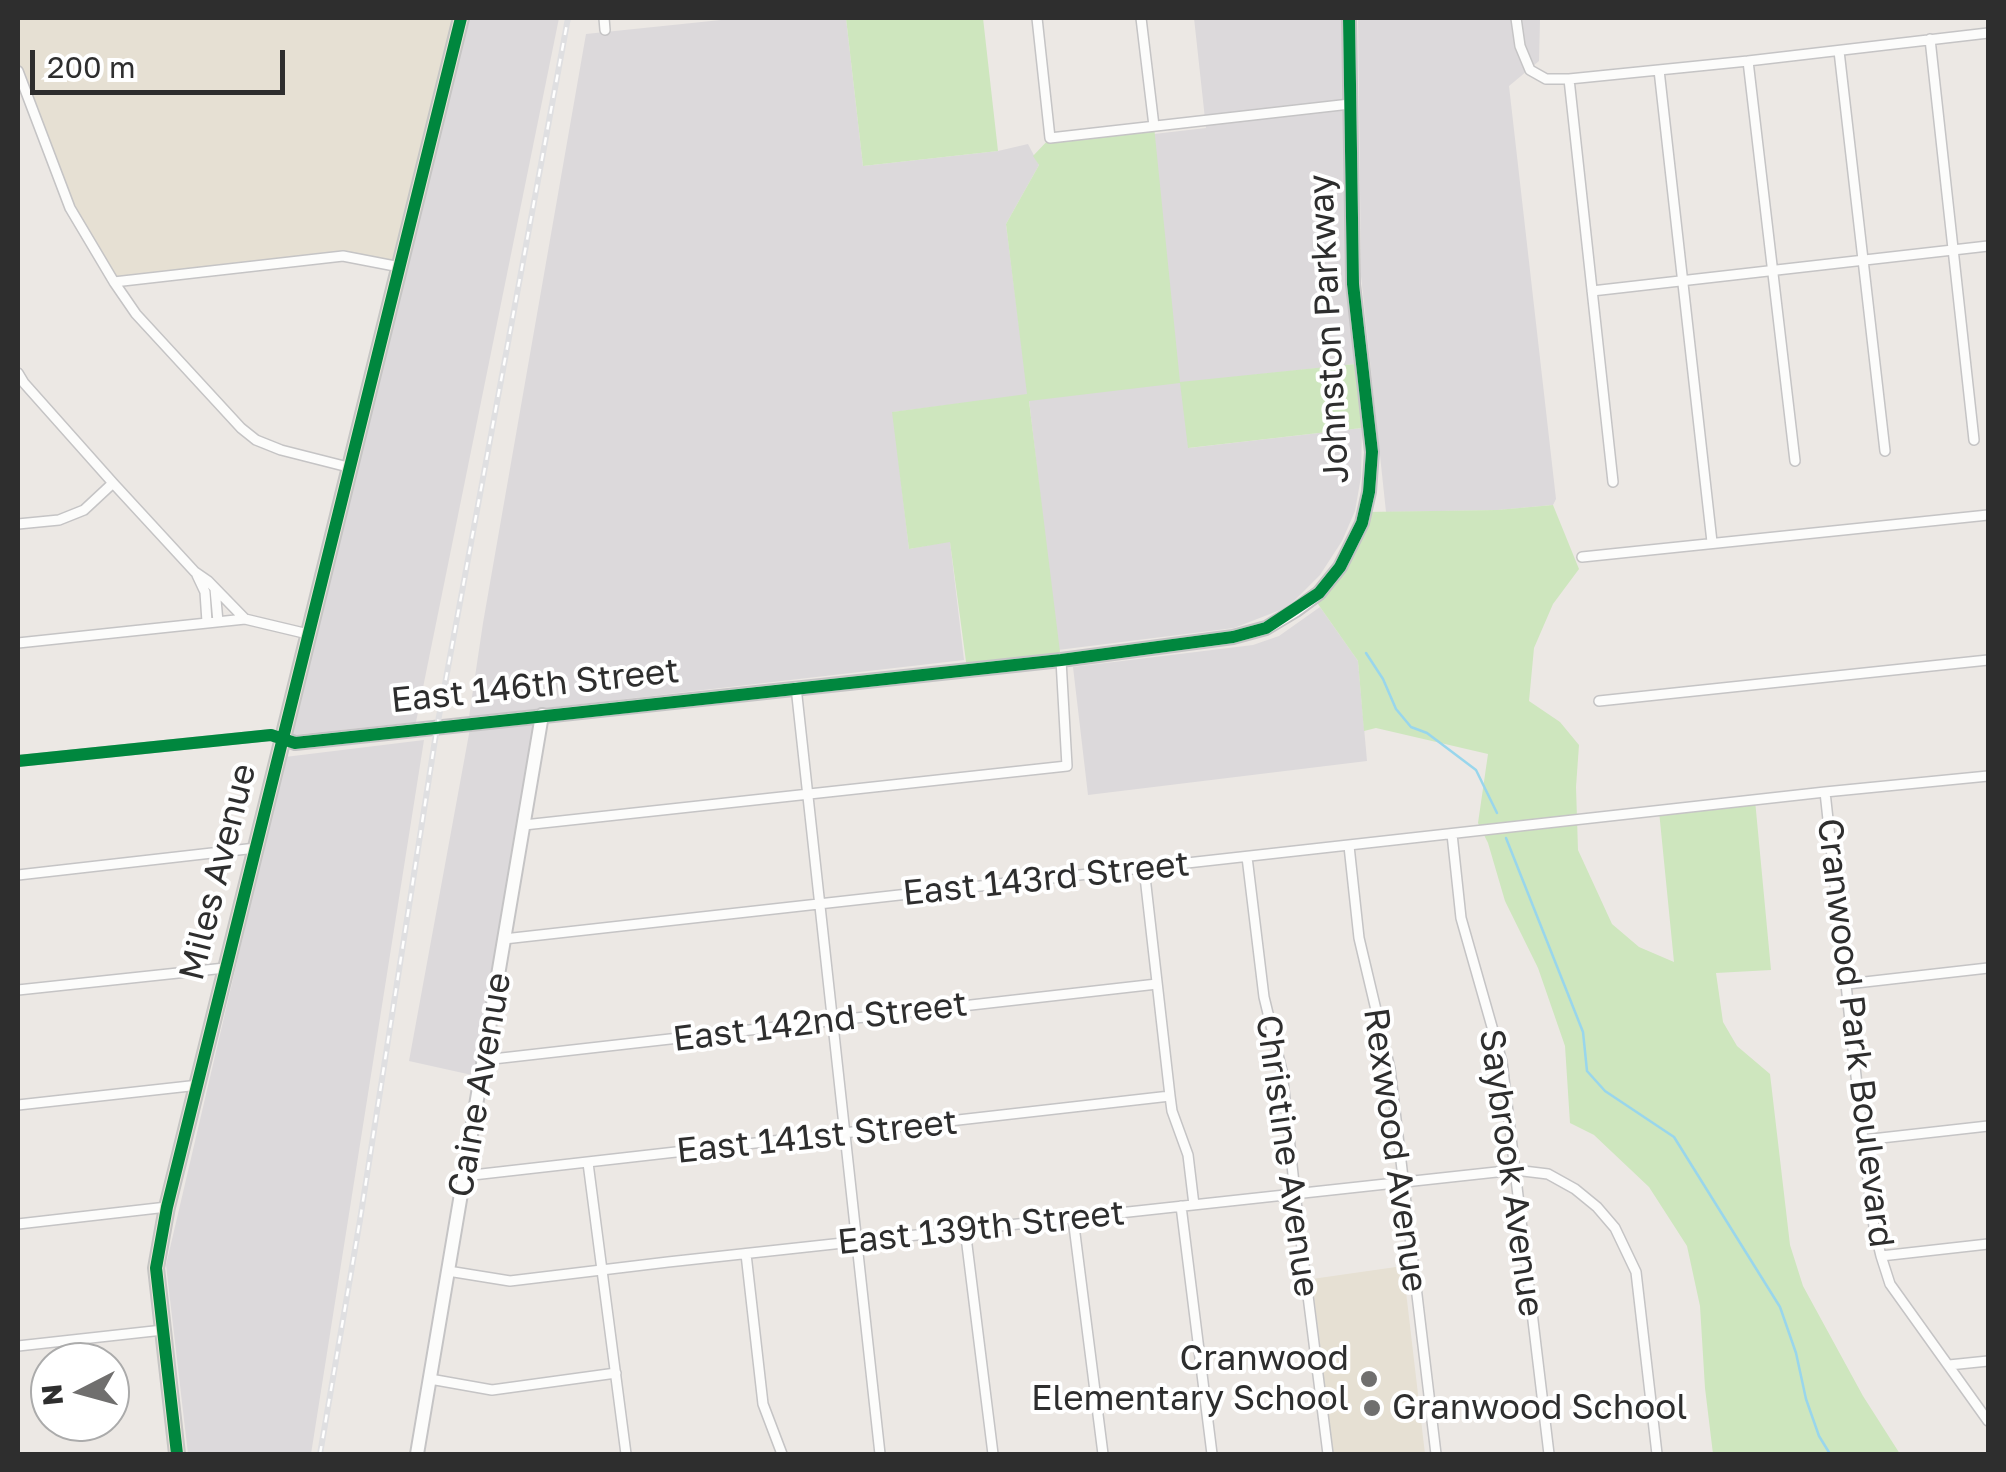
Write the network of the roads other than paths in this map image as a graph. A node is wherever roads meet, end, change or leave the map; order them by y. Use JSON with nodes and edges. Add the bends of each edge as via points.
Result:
{"nodes":[{"id":1,"x":461,"y":18,"type":"edge"},
{"id":2,"x":604,"y":18,"type":"edge"},
{"id":3,"x":1037,"y":18,"type":"edge"},
{"id":4,"x":1142,"y":18,"type":"edge"},
{"id":5,"x":1349,"y":18,"type":"edge"},
{"id":6,"x":1516,"y":18,"type":"edge"},
{"id":7,"x":605,"y":30,"type":"dead end"},
{"id":8,"x":1988,"y":33,"type":"edge"},
{"id":9,"x":1930,"y":40,"type":"junction"},
{"id":10,"x":1840,"y":51,"type":"junction"},
{"id":11,"x":1748,"y":61,"type":"junction"},
{"id":12,"x":1659,"y":70,"type":"junction"},
{"id":13,"x":18,"y":74,"type":"edge"},
{"id":14,"x":1570,"y":79,"type":"junction"},
{"id":15,"x":1350,"y":104,"type":"junction"},
{"id":16,"x":1154,"y":126,"type":"junction"},
{"id":17,"x":1988,"y":246,"type":"edge"},
{"id":18,"x":1953,"y":250,"type":"junction"},
{"id":19,"x":1864,"y":260,"type":"junction"},
{"id":20,"x":400,"y":267,"type":"junction"},
{"id":21,"x":1772,"y":270,"type":"junction"},
{"id":22,"x":1682,"y":281,"type":"junction"},
{"id":23,"x":114,"y":282,"type":"junction"},
{"id":24,"x":1592,"y":291,"type":"junction"},
{"id":25,"x":18,"y":373,"type":"edge"},
{"id":26,"x":20,"y":385,"type":"edge"},
{"id":27,"x":1974,"y":440,"type":"dead end"},
{"id":28,"x":1885,"y":451,"type":"dead end"},
{"id":29,"x":1795,"y":461,"type":"dead end"},
{"id":30,"x":348,"y":467,"type":"junction"},
{"id":31,"x":1613,"y":482,"type":"dead end"},
{"id":32,"x":112,"y":483,"type":"junction"},
{"id":33,"x":1988,"y":514,"type":"edge"},
{"id":34,"x":18,"y":524,"type":"edge"},
{"id":35,"x":1712,"y":542,"type":"junction"},
{"id":36,"x":1582,"y":556,"type":"dead end"},
{"id":37,"x":196,"y":572,"type":"junction"},
{"id":38,"x":215,"y":588,"type":"junction"},
{"id":39,"x":245,"y":619,"type":"junction"},
{"id":40,"x":212,"y":622,"type":"junction"},
{"id":41,"x":308,"y":634,"type":"junction"},
{"id":42,"x":18,"y":644,"type":"edge"},
{"id":43,"x":1061,"y":660,"type":"junction"},
{"id":44,"x":1988,"y":660,"type":"edge"},
{"id":45,"x":796,"y":688,"type":"junction"},
{"id":46,"x":1600,"y":701,"type":"dead end"},
{"id":47,"x":542,"y":715,"type":"junction"},
{"id":48,"x":282,"y":738,"type":"junction"},
{"id":49,"x":18,"y":761,"type":"edge"},
{"id":50,"x":1988,"y":776,"type":"edge"},
{"id":51,"x":1825,"y":792,"type":"junction"},
{"id":52,"x":808,"y":794,"type":"junction"},
{"id":53,"x":524,"y":825,"type":"junction"},
{"id":54,"x":1452,"y":834,"type":"junction"},
{"id":55,"x":1350,"y":846,"type":"junction"},
{"id":56,"x":256,"y":848,"type":"junction"},
{"id":57,"x":1247,"y":857,"type":"junction"},
{"id":58,"x":1144,"y":868,"type":"junction"},
{"id":59,"x":18,"y":874,"type":"edge"},
{"id":60,"x":820,"y":904,"type":"junction"},
{"id":61,"x":504,"y":940,"type":"junction"},
{"id":62,"x":225,"y":968,"type":"junction"},
{"id":63,"x":1988,"y":968,"type":"edge"},
{"id":64,"x":1157,"y":984,"type":"junction"},
{"id":65,"x":1847,"y":984,"type":"junction"},
{"id":66,"x":18,"y":990,"type":"edge"},
{"id":67,"x":832,"y":1022,"type":"junction"},
{"id":68,"x":484,"y":1060,"type":"junction"},
{"id":69,"x":198,"y":1085,"type":"junction"},
{"id":70,"x":1170,"y":1096,"type":"junction"},
{"id":71,"x":18,"y":1105,"type":"edge"},
{"id":72,"x":1988,"y":1126,"type":"edge"},
{"id":73,"x":846,"y":1134,"type":"junction"},
{"id":74,"x":1864,"y":1140,"type":"junction"},
{"id":75,"x":588,"y":1163,"type":"junction"},
{"id":76,"x":1514,"y":1170,"type":"junction"},
{"id":77,"x":464,"y":1176,"type":"junction"},
{"id":78,"x":1402,"y":1182,"type":"junction"},
{"id":79,"x":1295,"y":1193,"type":"junction"},
{"id":80,"x":1194,"y":1205,"type":"junction"},
{"id":81,"x":1181,"y":1206,"type":"junction"},
{"id":82,"x":168,"y":1208,"type":"junction"},
{"id":83,"x":1073,"y":1218,"type":"junction"},
{"id":84,"x":18,"y":1224,"type":"edge"},
{"id":85,"x":965,"y":1229,"type":"junction"},
{"id":86,"x":855,"y":1242,"type":"junction"},
{"id":87,"x":1988,"y":1244,"type":"edge"},
{"id":88,"x":746,"y":1254,"type":"junction"},
{"id":89,"x":1880,"y":1256,"type":"junction"},
{"id":90,"x":603,"y":1270,"type":"junction"},
{"id":91,"x":448,"y":1272,"type":"junction"},
{"id":92,"x":164,"y":1330,"type":"junction"},
{"id":93,"x":18,"y":1346,"type":"edge"},
{"id":94,"x":1988,"y":1361,"type":"edge"},
{"id":95,"x":1949,"y":1365,"type":"junction"},
{"id":96,"x":616,"y":1373,"type":"junction"},
{"id":97,"x":430,"y":1379,"type":"junction"},
{"id":98,"x":1988,"y":1421,"type":"edge"},
{"id":99,"x":176,"y":1454,"type":"edge"},
{"id":100,"x":417,"y":1454,"type":"edge"},
{"id":101,"x":626,"y":1454,"type":"edge"},
{"id":102,"x":782,"y":1454,"type":"edge"},
{"id":103,"x":880,"y":1454,"type":"edge"},
{"id":104,"x":993,"y":1454,"type":"edge"},
{"id":105,"x":1103,"y":1454,"type":"edge"},
{"id":106,"x":1212,"y":1454,"type":"edge"},
{"id":107,"x":1328,"y":1454,"type":"edge"},
{"id":108,"x":1436,"y":1454,"type":"edge"},
{"id":109,"x":1550,"y":1454,"type":"edge"},
{"id":110,"x":1657,"y":1454,"type":"edge"}],
"edges":[{"from":1,"to":20,"type":"main road","name":"Miles Avenue"},
{"from":2,"to":7,"type":"street"},
{"from":3,"to":16,"type":"street","via":[[1050,138]]},
{"from":4,"to":16,"type":"street"},
{"from":5,"to":15,"type":"street","name":"Johnston Parkway"},
{"from":6,"to":14,"type":"street","via":[[1530,70],[1546,79]]},
{"from":8,"to":9,"type":"street"},
{"from":9,"to":10,"type":"street"},
{"from":9,"to":18,"type":"street"},
{"from":10,"to":11,"type":"street"},
{"from":10,"to":19,"type":"street"},
{"from":11,"to":12,"type":"street"},
{"from":11,"to":21,"type":"street"},
{"from":12,"to":14,"type":"street"},
{"from":12,"to":22,"type":"street"},
{"from":13,"to":23,"type":"street","via":[[70,208]]},
{"from":14,"to":24,"type":"street"},
{"from":15,"to":16,"type":"street"},
{"from":15,"to":43,"type":"street","name":"Johnston Parkway","via":[[1353,284],[1372,452],[1354,542],[1319,592],[1266,628]]},
{"from":17,"to":18,"type":"street"},
{"from":18,"to":19,"type":"street"},
{"from":18,"to":27,"type":"street"},
{"from":19,"to":21,"type":"street"},
{"from":19,"to":28,"type":"street"},
{"from":20,"to":23,"type":"street","via":[[344,256]]},
{"from":20,"to":30,"type":"main road","name":"Miles Avenue"},
{"from":21,"to":22,"type":"street"},
{"from":21,"to":29,"type":"street"},
{"from":22,"to":24,"type":"street"},
{"from":22,"to":35,"type":"street"},
{"from":23,"to":30,"type":"street","via":[[136,314],[256,440]]},
{"from":24,"to":31,"type":"street"},
{"from":25,"to":26,"type":"street"},
{"from":26,"to":32,"type":"street"},
{"from":30,"to":41,"type":"main road","name":"Miles Avenue"},
{"from":32,"to":34,"type":"street","via":[[84,510]]},
{"from":32,"to":37,"type":"street"},
{"from":33,"to":35,"type":"street"},
{"from":35,"to":36,"type":"street"},
{"from":37,"to":38,"type":"street"},
{"from":37,"to":40,"type":"street"},
{"from":38,"to":39,"type":"street"},
{"from":38,"to":40,"type":"street"},
{"from":39,"to":40,"type":"street"},
{"from":39,"to":41,"type":"street"},
{"from":40,"to":42,"type":"street"},
{"from":41,"to":48,"type":"main road","name":"Miles Avenue"},
{"from":43,"to":45,"type":"street","name":"East 146th Street"},
{"from":43,"to":52,"type":"street","via":[[1067,766]]},
{"from":44,"to":46,"type":"street"},
{"from":45,"to":47,"type":"street","name":"East 146th Street"},
{"from":45,"to":52,"type":"street"},
{"from":47,"to":48,"type":"street","name":"East 146th Street","via":[[296,742]]},
{"from":47,"to":53,"type":"street","name":"Caine Avenue"},
{"from":48,"to":49,"type":"street","name":"East 146th Street"},
{"from":48,"to":56,"type":"main road","name":"Miles Avenue"},
{"from":50,"to":51,"type":"street","name":"East 143rd Street"},
{"from":51,"to":54,"type":"street","name":"East 143rd Street"},
{"from":51,"to":65,"type":"street","name":"Cranwood Park Boulevard"},
{"from":52,"to":53,"type":"street"},
{"from":52,"to":60,"type":"street"},
{"from":53,"to":61,"type":"street","name":"Caine Avenue"},
{"from":54,"to":55,"type":"street","name":"East 143rd Street"},
{"from":54,"to":76,"type":"street","name":"Saybrook Avenue","via":[[1464,932],[1502,1062]]},
{"from":55,"to":57,"type":"street","name":"East 143rd Street"},
{"from":55,"to":78,"type":"street","name":"Rexwood Avenue","via":[[1359,938],[1390,1069]]},
{"from":56,"to":59,"type":"street"},
{"from":56,"to":62,"type":"main road","name":"Miles Avenue"},
{"from":57,"to":58,"type":"street","name":"East 143rd Street"},
{"from":57,"to":79,"type":"street","name":"Christine Avenue"},
{"from":58,"to":60,"type":"street","name":"East 143rd Street"},
{"from":58,"to":64,"type":"street"},
{"from":60,"to":61,"type":"street","name":"East 143rd Street"},
{"from":60,"to":67,"type":"street"},
{"from":61,"to":68,"type":"street","name":"Caine Avenue"},
{"from":62,"to":66,"type":"street"},
{"from":62,"to":69,"type":"main road","name":"Miles Avenue"},
{"from":63,"to":65,"type":"street"},
{"from":64,"to":67,"type":"street","name":"East 142nd Street"},
{"from":64,"to":70,"type":"street"},
{"from":65,"to":74,"type":"street","name":"Cranwood Park Boulevard"},
{"from":67,"to":68,"type":"street","name":"East 142nd Street"},
{"from":67,"to":73,"type":"street"},
{"from":68,"to":77,"type":"street","name":"Caine Avenue"},
{"from":69,"to":71,"type":"street"},
{"from":69,"to":82,"type":"main road","name":"Miles Avenue"},
{"from":70,"to":73,"type":"street","name":"East 141st Street"},
{"from":70,"to":80,"type":"street","via":[[1188,1154]]},
{"from":72,"to":74,"type":"street"},
{"from":73,"to":75,"type":"street","name":"East 141st Street"},
{"from":73,"to":86,"type":"street"},
{"from":74,"to":89,"type":"street","name":"Cranwood Park Boulevard"},
{"from":75,"to":77,"type":"street","name":"East 141st Street"},
{"from":75,"to":90,"type":"street"},
{"from":76,"to":78,"type":"street","name":"East 139th Street"},
{"from":76,"to":109,"type":"street","name":"Saybrook Avenue"},
{"from":76,"to":110,"type":"street","via":[[1548,1174],[1597,1207],[1615,1228],[1636,1272]]},
{"from":77,"to":91,"type":"street","name":"Caine Avenue"},
{"from":78,"to":79,"type":"street","name":"East 139th Street"},
{"from":78,"to":108,"type":"street","name":"Rexwood Avenue"},
{"from":79,"to":80,"type":"street","name":"East 139th Street"},
{"from":79,"to":107,"type":"street","name":"Christine Avenue"},
{"from":80,"to":81,"type":"street","name":"East 139th Street"},
{"from":81,"to":83,"type":"street","name":"East 139th Street"},
{"from":81,"to":106,"type":"street"},
{"from":82,"to":84,"type":"street"},
{"from":82,"to":92,"type":"main road","name":"Miles Avenue","via":[[156,1268]]},
{"from":83,"to":85,"type":"street","name":"East 139th Street"},
{"from":83,"to":105,"type":"street"},
{"from":85,"to":86,"type":"street","name":"East 139th Street"},
{"from":85,"to":104,"type":"street"},
{"from":86,"to":88,"type":"street","name":"East 139th Street"},
{"from":86,"to":103,"type":"street"},
{"from":87,"to":89,"type":"street"},
{"from":88,"to":90,"type":"street","name":"East 139th Street"},
{"from":88,"to":102,"type":"street","via":[[763,1404]]},
{"from":89,"to":95,"type":"street","name":"Cranwood Park Boulevard","via":[[1890,1284]]},
{"from":90,"to":91,"type":"street","name":"East 139th Street","via":[[510,1281]]},
{"from":90,"to":96,"type":"street"},
{"from":91,"to":97,"type":"street","name":"Caine Avenue"},
{"from":92,"to":93,"type":"street"},
{"from":92,"to":99,"type":"main road","name":"Miles Avenue"},
{"from":94,"to":95,"type":"street"},
{"from":95,"to":98,"type":"street","name":"Cranwood Park Boulevard"},
{"from":96,"to":97,"type":"street","via":[[492,1390]]},
{"from":96,"to":101,"type":"street"},
{"from":97,"to":100,"type":"street","name":"Caine Avenue"}]}
